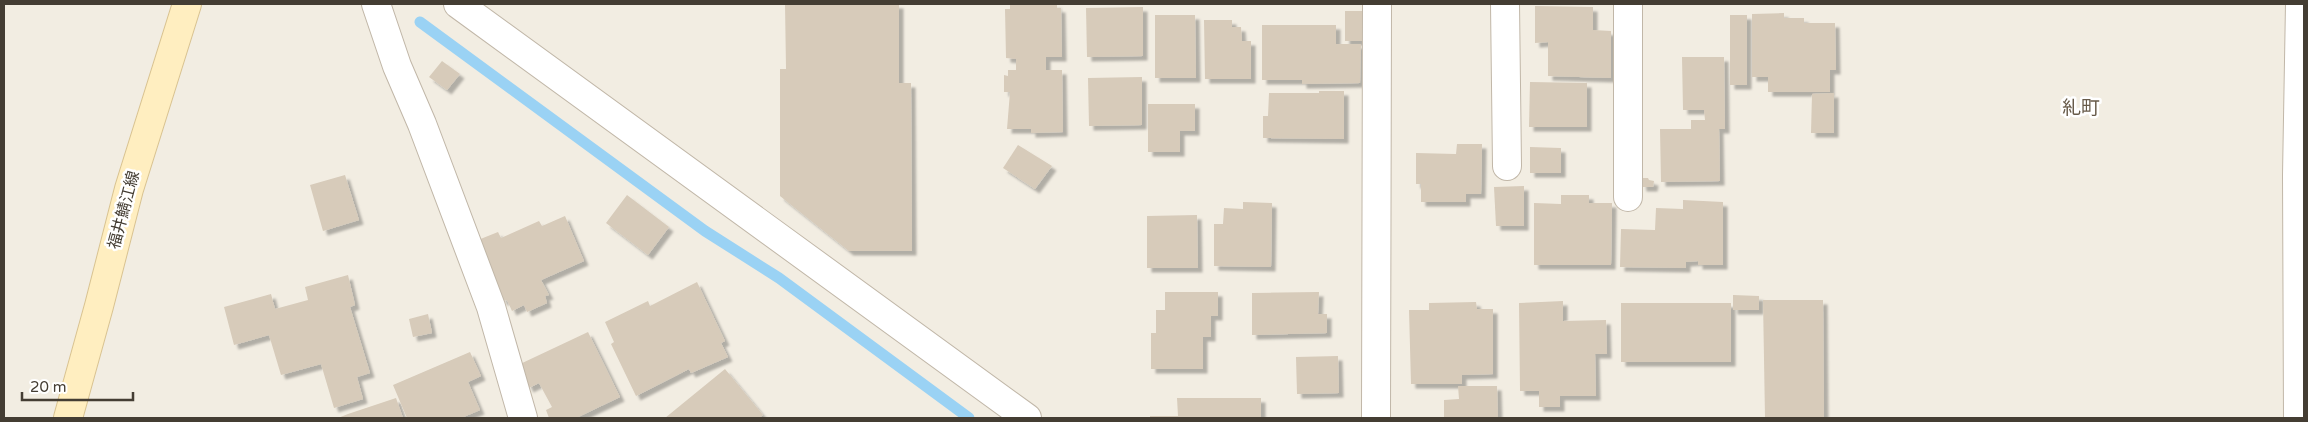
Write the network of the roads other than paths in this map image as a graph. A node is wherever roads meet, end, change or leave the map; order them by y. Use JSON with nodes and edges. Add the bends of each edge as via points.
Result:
{"nodes":[{"id":1,"x":187,"y":4,"type":"edge"},
{"id":2,"x":376,"y":4,"type":"edge"},
{"id":3,"x":458,"y":4,"type":"edge"},
{"id":4,"x":1377,"y":4,"type":"edge"},
{"id":5,"x":1505,"y":4,"type":"edge"},
{"id":6,"x":1628,"y":4,"type":"edge"},
{"id":7,"x":2300,"y":4,"type":"edge"},
{"id":8,"x":1507,"y":166,"type":"dead end"},
{"id":9,"x":2301,"y":175,"type":"edge"},
{"id":10,"x":1628,"y":197,"type":"dead end"},
{"id":11,"x":68,"y":418,"type":"edge"},
{"id":12,"x":523,"y":418,"type":"edge"},
{"id":13,"x":1027,"y":418,"type":"edge"},
{"id":14,"x":1376,"y":418,"type":"edge"},
{"id":15,"x":2298,"y":418,"type":"edge"}],
"edges":[{"from":1,"to":11,"type":"main road","name":"福井鯖江線","via":[[129,188]]},
{"from":2,"to":12,"type":"street","via":[[491,307]]},
{"from":3,"to":13,"type":"street"},
{"from":4,"to":14,"type":"street"},
{"from":5,"to":8,"type":"street"},
{"from":6,"to":10,"type":"street"},
{"from":7,"to":9,"type":"street"},
{"from":9,"to":15,"type":"street"}]}
